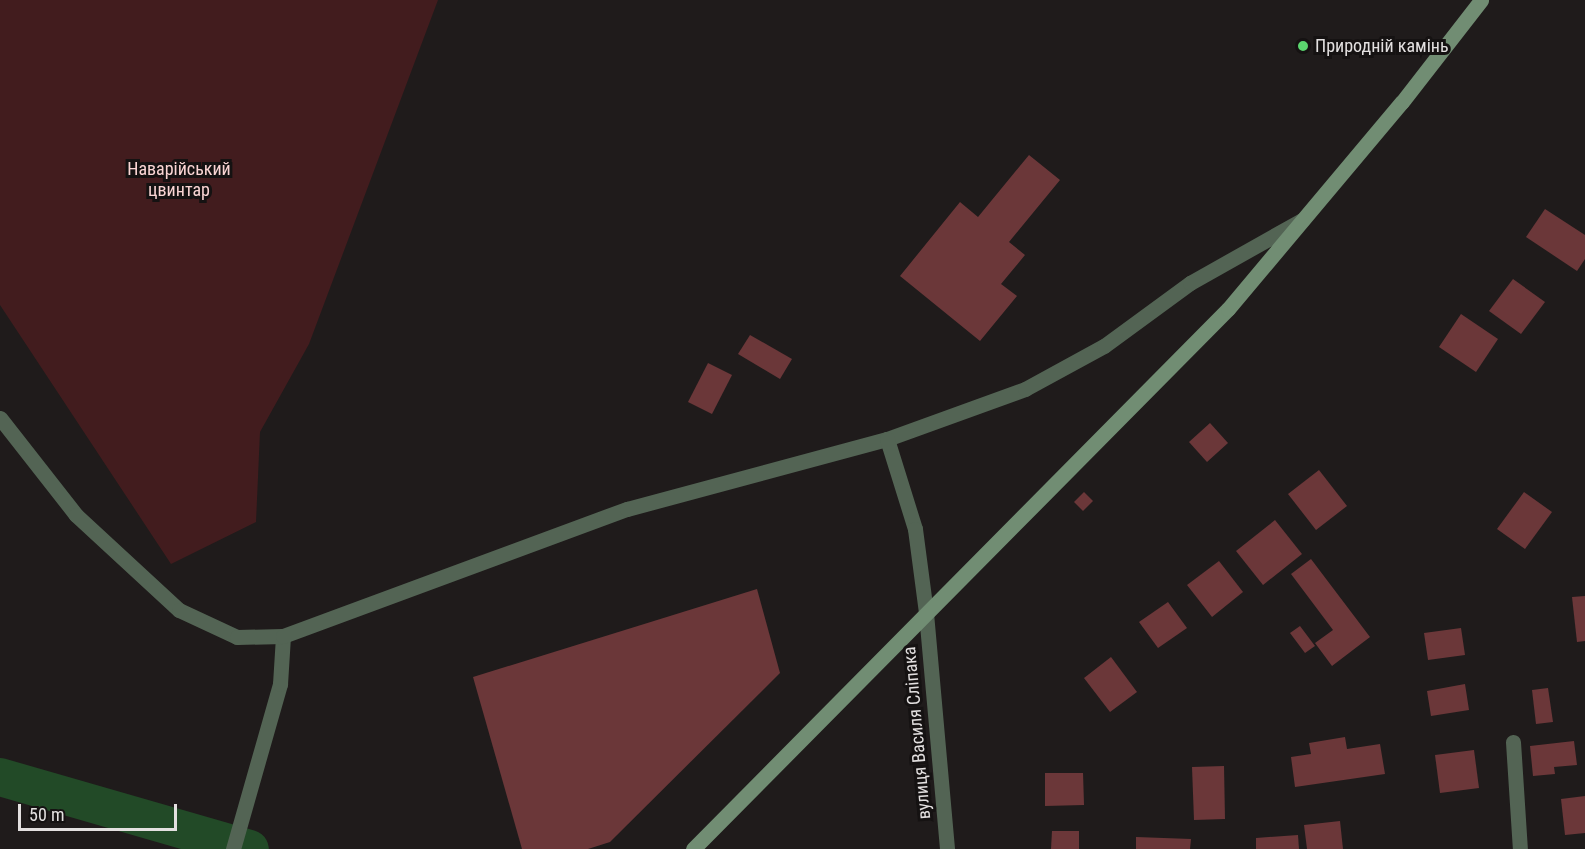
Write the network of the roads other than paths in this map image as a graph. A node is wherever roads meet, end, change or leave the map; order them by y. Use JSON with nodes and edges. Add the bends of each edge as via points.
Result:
{"nodes":[{"id":1,"x":1481,"y":0,"type":"edge"},
{"id":2,"x":1307,"y":217,"type":"junction"},
{"id":3,"x":0,"y":418,"type":"edge"},
{"id":4,"x":887,"y":440,"type":"junction"},
{"id":5,"x":926,"y":613,"type":"junction"},
{"id":6,"x":284,"y":636,"type":"junction"},
{"id":7,"x":1513,"y":742,"type":"dead end"},
{"id":8,"x":233,"y":849,"type":"edge"},
{"id":9,"x":693,"y":849,"type":"edge"},
{"id":10,"x":947,"y":849,"type":"edge"},
{"id":11,"x":1520,"y":849,"type":"edge"}],
"edges":[{"from":1,"to":2,"type":"main road"},
{"from":2,"to":4,"type":"street","via":[[1190,283],[1104,346],[1025,389]]},
{"from":2,"to":5,"type":"main road","via":[[1228,309]]},
{"from":3,"to":6,"type":"street","via":[[76,515],[179,610],[237,637]]},
{"from":4,"to":5,"type":"street","name":"вулиця Василя Сліпака","via":[[915,529]]},
{"from":4,"to":6,"type":"street","via":[[627,509]]},
{"from":5,"to":9,"type":"main road"},
{"from":5,"to":10,"type":"street","name":"вулиця Василя Сліпака"},
{"from":6,"to":8,"type":"street","via":[[280,684]]},
{"from":7,"to":11,"type":"street"}]}
